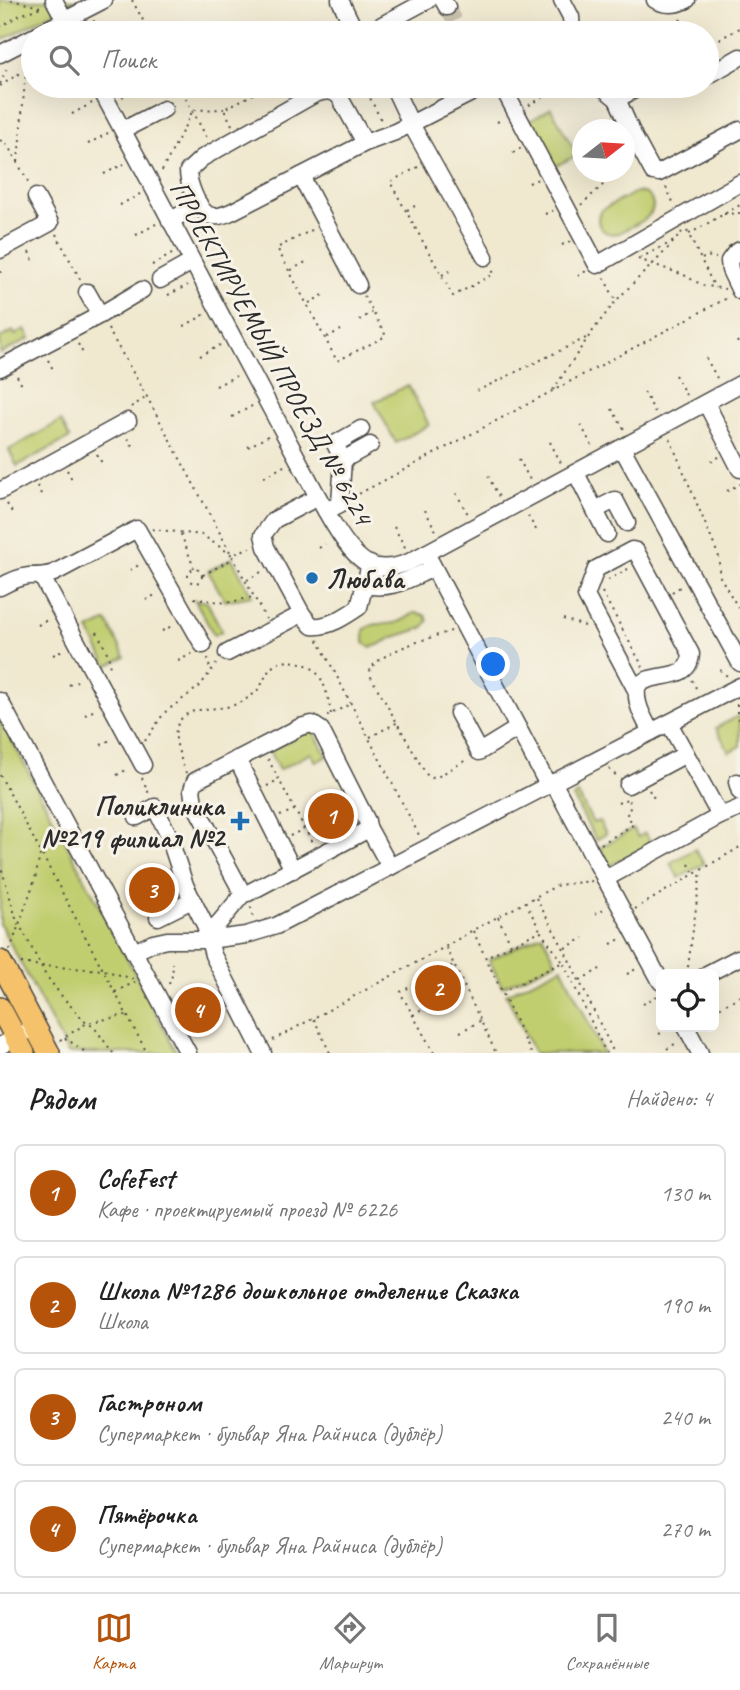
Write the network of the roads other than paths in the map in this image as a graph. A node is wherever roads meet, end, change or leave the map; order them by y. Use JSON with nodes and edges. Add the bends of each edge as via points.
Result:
{"nodes":[{"id":1,"x":54,"y":0,"type":"edge"},
{"id":2,"x":104,"y":0,"type":"edge"},
{"id":3,"x":428,"y":0,"type":"edge"},
{"id":4,"x":562,"y":0,"type":"edge"},
{"id":5,"x":655,"y":0,"type":"edge"},
{"id":6,"x":680,"y":2,"type":"edge"},
{"id":7,"x":66,"y":21,"type":"edge"},
{"id":8,"x":77,"y":21,"type":"edge"},
{"id":9,"x":388,"y":21,"type":"edge"},
{"id":10,"x":571,"y":21,"type":"edge"},
{"id":11,"x":21,"y":47,"type":"edge"},
{"id":12,"x":740,"y":57,"type":"edge"},
{"id":13,"x":4,"y":60,"type":"edge"},
{"id":14,"x":719,"y":69,"type":"edge"},
{"id":15,"x":104,"y":98,"type":"edge"},
{"id":16,"x":308,"y":98,"type":"edge"},
{"id":17,"x":340,"y":98,"type":"edge"},
{"id":18,"x":401,"y":98,"type":"edge"},
{"id":19,"x":462,"y":98,"type":"edge"},
{"id":20,"x":508,"y":98,"type":"edge"},
{"id":21,"x":617,"y":99,"type":"edge"},
{"id":22,"x":164,"y":109,"type":"dead end"},
{"id":23,"x":411,"y":124,"type":"junction"},
{"id":24,"x":740,"y":130,"type":"edge"},
{"id":25,"x":115,"y":132,"type":"junction"},
{"id":26,"x":365,"y":143,"type":"junction"},
{"id":27,"x":301,"y":176,"type":"junction"},
{"id":28,"x":740,"y":183,"type":"edge"},
{"id":29,"x":36,"y":197,"type":"road end"},
{"id":30,"x":199,"y":204,"type":"junction"},
{"id":31,"x":163,"y":222,"type":"junction"},
{"id":32,"x":0,"y":250,"type":"edge"},
{"id":33,"x":734,"y":255,"type":"edge"},
{"id":34,"x":485,"y":257,"type":"road end"},
{"id":35,"x":192,"y":262,"type":"junction"},
{"id":36,"x":160,"y":280,"type":"dead end"},
{"id":37,"x":358,"y":285,"type":"road end"},
{"id":38,"x":142,"y":290,"type":"dead end"},
{"id":39,"x":740,"y":291,"type":"edge"},
{"id":40,"x":87,"y":292,"type":"road end"},
{"id":41,"x":100,"y":315,"type":"junction"},
{"id":42,"x":0,"y":368,"type":"edge"},
{"id":43,"x":740,"y":384,"type":"edge"},
{"id":44,"x":706,"y":403,"type":"junction"},
{"id":45,"x":128,"y":421,"type":"road end"},
{"id":46,"x":361,"y":429,"type":"dead end"},
{"id":47,"x":624,"y":441,"type":"junction"},
{"id":48,"x":370,"y":445,"type":"dead end"},
{"id":49,"x":343,"y":460,"type":"junction"},
{"id":50,"x":739,"y":466,"type":"edge"},
{"id":51,"x":570,"y":471,"type":"junction"},
{"id":52,"x":0,"y":491,"type":"edge"},
{"id":53,"x":328,"y":504,"type":"junction"},
{"id":54,"x":595,"y":510,"type":"junction"},
{"id":55,"x":627,"y":523,"type":"dead end"},
{"id":56,"x":607,"y":534,"type":"dead end"},
{"id":57,"x":426,"y":553,"type":"junction"},
{"id":58,"x":370,"y":564,"type":"junction"},
{"id":59,"x":427,"y":571,"type":"dead end"},
{"id":60,"x":42,"y":577,"type":"junction"},
{"id":61,"x":365,"y":585,"type":"junction"},
{"id":62,"x":0,"y":587,"type":"edge"},
{"id":63,"x":307,"y":620,"type":"junction"},
{"id":64,"x":199,"y":648,"type":"road end"},
{"id":65,"x":227,"y":653,"type":"road end"},
{"id":66,"x":740,"y":663,"type":"edge"},
{"id":67,"x":643,"y":685,"type":"junction"},
{"id":68,"x":735,"y":688,"type":"edge"},
{"id":69,"x":0,"y":701,"type":"edge"},
{"id":70,"x":458,"y":713,"type":"dead end"},
{"id":71,"x":669,"y":723,"type":"junction"},
{"id":72,"x":518,"y":728,"type":"junction"},
{"id":73,"x":651,"y":732,"type":"junction"},
{"id":74,"x":686,"y":754,"type":"junction"},
{"id":75,"x":237,"y":759,"type":"junction"},
{"id":76,"x":143,"y":765,"type":"road end"},
{"id":77,"x":551,"y":783,"type":"junction"},
{"id":78,"x":628,"y":785,"type":"dead end"},
{"id":79,"x":739,"y":811,"type":"edge"},
{"id":80,"x":720,"y":816,"type":"junction"},
{"id":81,"x":136,"y":817,"type":"dead end"},
{"id":82,"x":368,"y":827,"type":"junction"},
{"id":83,"x":390,"y":867,"type":"junction"},
{"id":84,"x":293,"y":870,"type":"junction"},
{"id":85,"x":601,"y":880,"type":"junction"},
{"id":86,"x":243,"y":894,"type":"junction"},
{"id":87,"x":192,"y":900,"type":"junction"},
{"id":88,"x":158,"y":917,"type":"dead end"},
{"id":89,"x":209,"y":940,"type":"junction"},
{"id":90,"x":134,"y":952,"type":"junction"},
{"id":91,"x":9,"y":958,"type":"edge"},
{"id":92,"x":738,"y":958,"type":"dead end"},
{"id":93,"x":717,"y":969,"type":"edge"},
{"id":94,"x":656,"y":982,"type":"edge"},
{"id":95,"x":0,"y":1008,"type":"edge"},
{"id":96,"x":684,"y":1034,"type":"edge"},
{"id":97,"x":19,"y":1041,"type":"edge"},
{"id":98,"x":53,"y":1047,"type":"edge"},
{"id":99,"x":262,"y":1050,"type":"edge"},
{"id":100,"x":188,"y":1053,"type":"edge"},
{"id":101,"x":700,"y":1053,"type":"edge"}],
"edges":[{"from":1,"to":7,"type":"street"},
{"from":2,"to":8,"type":"street"},
{"from":3,"to":9,"type":"street"},
{"from":4,"to":10,"type":"street"},
{"from":5,"to":6,"type":"street"},
{"from":11,"to":13,"type":"street"},
{"from":12,"to":14,"type":"street"},
{"from":15,"to":25,"type":"street","name":"ПРОЕКТИРУЕМЫЙ ПРОЕЗД № 6224"},
{"from":16,"to":30,"type":"street","via":[[193,164],[188,180]]},
{"from":17,"to":26,"type":"street"},
{"from":18,"to":23,"type":"street"},
{"from":19,"to":23,"type":"street"},
{"from":20,"to":28,"type":"street","via":[[597,265]]},
{"from":21,"to":24,"type":"street","via":[[653,172],[659,173]]},
{"from":22,"to":25,"type":"street"},
{"from":23,"to":26,"type":"street"},
{"from":23,"to":34,"type":"street"},
{"from":25,"to":31,"type":"street","name":"ПРОЕКТИРУЕМЫЙ ПРОЕЗД № 6224"},
{"from":26,"to":27,"type":"street"},
{"from":27,"to":30,"type":"street","via":[[218,217],[207,214]]},
{"from":27,"to":37,"type":"street"},
{"from":29,"to":32,"type":"street","via":[[50,223]]},
{"from":30,"to":31,"type":"street"},
{"from":31,"to":35,"type":"street","name":"ПРОЕКТИРУЕМЫЙ ПРОЕЗД № 6224"},
{"from":33,"to":39,"type":"street","via":[[730,270]]},
{"from":35,"to":36,"type":"street"},
{"from":35,"to":53,"type":"street","name":"ПРОЕКТИРУЕМЫЙ ПРОЕЗД № 6224"},
{"from":38,"to":41,"type":"street"},
{"from":40,"to":41,"type":"street"},
{"from":41,"to":42,"type":"street"},
{"from":43,"to":44,"type":"street","name":"ПРОЕКТИРУЕМЫЙ ПРОЕЗД № 6224"},
{"from":44,"to":47,"type":"street","name":"ПРОЕКТИРУЕМЫЙ ПРОЕЗД № 6224"},
{"from":44,"to":50,"type":"street"},
{"from":45,"to":52,"type":"street"},
{"from":46,"to":49,"type":"street","via":[[335,444]]},
{"from":47,"to":51,"type":"street","name":"ПРОЕКТИРУЕМЫЙ ПРОЕЗД № 6224"},
{"from":47,"to":66,"type":"street"},
{"from":48,"to":49,"type":"street"},
{"from":49,"to":53,"type":"street"},
{"from":51,"to":54,"type":"street"},
{"from":51,"to":57,"type":"street","name":"ПРОЕКТИРУЕМЫЙ ПРОЕЗД № 6224"},
{"from":53,"to":58,"type":"street","name":"ПРОЕКТИРУЕМЫЙ ПРОЕЗД № 6224","via":[[345,544]]},
{"from":53,"to":63,"type":"street","via":[[274,520],[263,534]]},
{"from":54,"to":55,"type":"street","via":[[615,500]]},
{"from":54,"to":56,"type":"street"},
{"from":57,"to":58,"type":"street","name":"ПРОЕКТИРУЕМЫЙ ПРОЕЗД № 6224","via":[[392,568]]},
{"from":57,"to":72,"type":"street"},
{"from":58,"to":61,"type":"street"},
{"from":59,"to":61,"type":"street","via":[[396,585]]},
{"from":60,"to":62,"type":"street","via":[[28,576]]},
{"from":60,"to":64,"type":"street","via":[[137,529],[181,605]]},
{"from":60,"to":76,"type":"street"},
{"from":61,"to":63,"type":"street","via":[[356,610],[319,627]]},
{"from":63,"to":65,"type":"street","via":[[271,629]]},
{"from":67,"to":67,"type":"street","via":[[683,671],[691,654],[632,550],[596,569],[587,598]]},
{"from":67,"to":73,"type":"street","via":[[640,711]]},
{"from":68,"to":71,"type":"street"},
{"from":69,"to":90,"type":"street"},
{"from":70,"to":72,"type":"street","via":[[479,752]]},
{"from":71,"to":73,"type":"street"},
{"from":71,"to":74,"type":"street"},
{"from":72,"to":77,"type":"street"},
{"from":73,"to":77,"type":"street"},
{"from":74,"to":78,"type":"street"},
{"from":74,"to":80,"type":"street"},
{"from":75,"to":82,"type":"street","via":[[312,724],[321,730]]},
{"from":75,"to":84,"type":"street"},
{"from":75,"to":86,"type":"street","via":[[195,781],[192,790],[194,803]]},
{"from":77,"to":83,"type":"street"},
{"from":77,"to":85,"type":"street"},
{"from":79,"to":80,"type":"street"},
{"from":80,"to":85,"type":"street"},
{"from":81,"to":87,"type":"street","via":[[155,807]]},
{"from":82,"to":83,"type":"street"},
{"from":82,"to":84,"type":"street"},
{"from":83,"to":89,"type":"street","via":[[276,926]]},
{"from":84,"to":86,"type":"street"},
{"from":85,"to":94,"type":"street"},
{"from":86,"to":89,"type":"street"},
{"from":87,"to":88,"type":"street"},
{"from":87,"to":89,"type":"street"},
{"from":89,"to":90,"type":"street","via":[[167,940]]},
{"from":89,"to":99,"type":"street"},
{"from":90,"to":100,"type":"street"},
{"from":91,"to":97,"type":"main road"},
{"from":92,"to":93,"type":"street"},
{"from":95,"to":97,"type":"main road"},
{"from":96,"to":101,"type":"street"},
{"from":97,"to":98,"type":"main road"}]}
